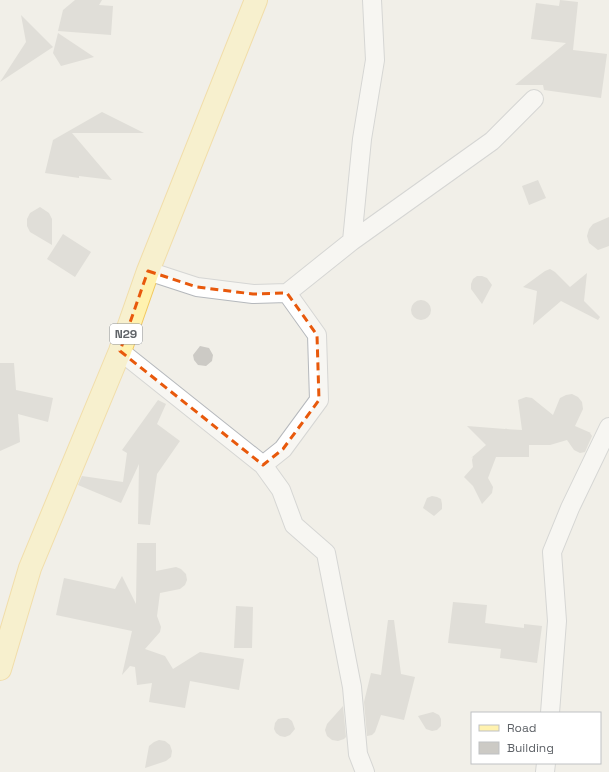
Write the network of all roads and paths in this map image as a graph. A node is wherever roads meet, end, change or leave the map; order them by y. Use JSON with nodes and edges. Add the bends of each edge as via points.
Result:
{"nodes":[{"id":1,"x":256,"y":0,"type":"edge"},
{"id":2,"x":372,"y":0,"type":"edge"},
{"id":3,"x":534,"y":99,"type":"dead end"},
{"id":4,"x":352,"y":242,"type":"junction"},
{"id":5,"x":148,"y":271,"type":"junction"},
{"id":6,"x":287,"y":293,"type":"junction"},
{"id":7,"x":120,"y":351,"type":"junction"},
{"id":8,"x":609,"y":427,"type":"edge"},
{"id":9,"x":263,"y":465,"type":"junction"},
{"id":10,"x":0,"y":668,"type":"edge"},
{"id":11,"x":550,"y":712,"type":"edge"},
{"id":12,"x":365,"y":772,"type":"edge"}],
"edges":[{"from":1,"to":5,"type":"main road","number":"N29"},
{"from":2,"to":4,"type":"street","via":[[375,60],[362,138]]},
{"from":3,"to":4,"type":"street","via":[[492,141]]},
{"from":4,"to":6,"type":"street"},
{"from":5,"to":6,"type":"street","via":[[197,287],[253,294]]},
{"from":5,"to":7,"type":"main road","number":"N29"},
{"from":6,"to":9,"type":"street","via":[[317,335],[319,400],[283,449]]},
{"from":7,"to":9,"type":"street"},
{"from":7,"to":10,"type":"main road","number":"N29","via":[[30,568]]},
{"from":8,"to":11,"type":"street","via":[[552,552],[556,621]]},
{"from":9,"to":12,"type":"street","via":[[281,490],[294,525],[326,553],[352,687],[358,754]]}]}
